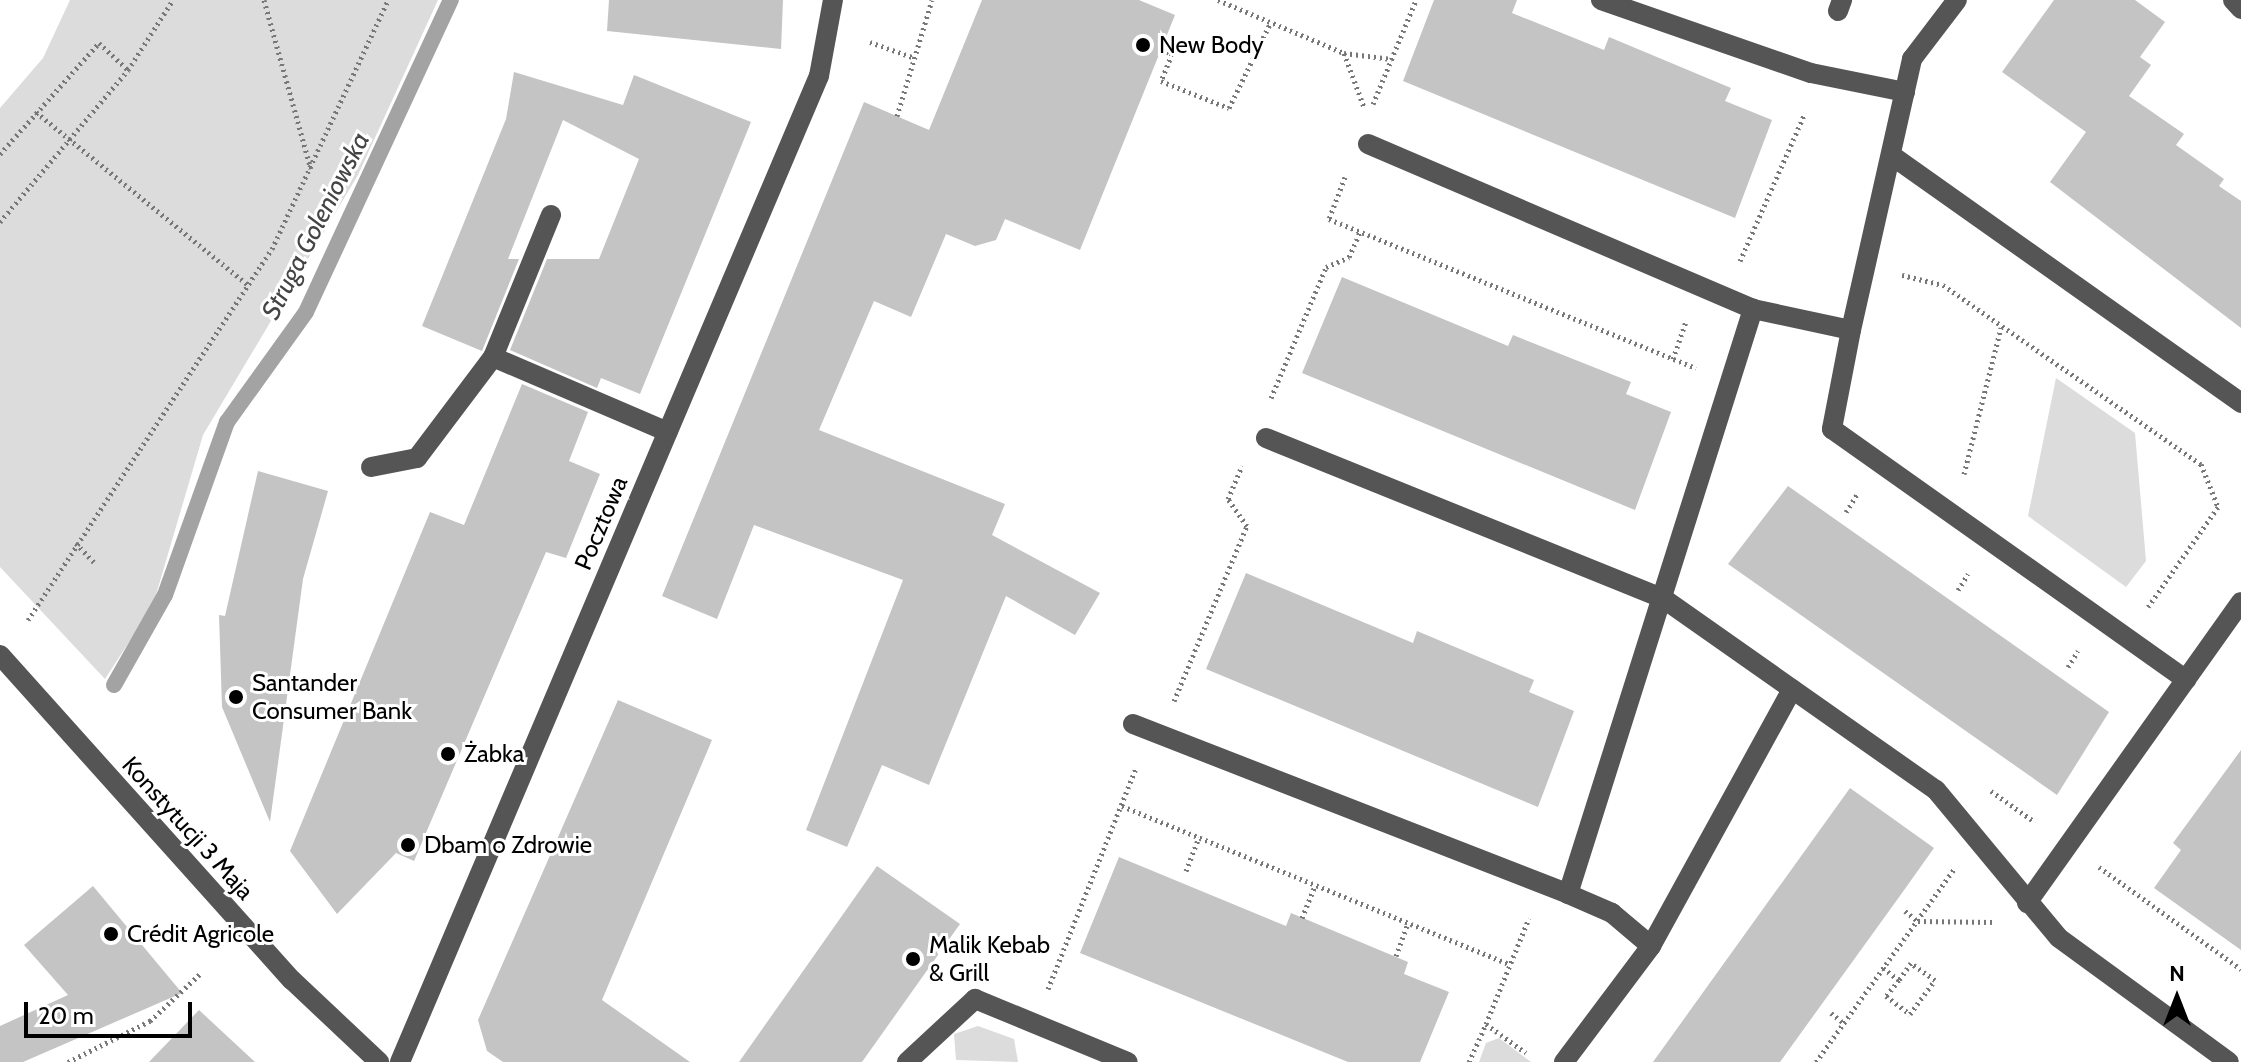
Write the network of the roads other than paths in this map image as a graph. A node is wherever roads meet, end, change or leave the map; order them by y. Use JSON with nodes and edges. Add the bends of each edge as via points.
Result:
{"nodes":[{"id":1,"x":833,"y":0,"type":"edge"},
{"id":2,"x":1601,"y":0,"type":"edge"},
{"id":3,"x":1957,"y":0,"type":"edge"},
{"id":4,"x":2233,"y":0,"type":"edge"},
{"id":5,"x":2241,"y":9,"type":"edge"},
{"id":6,"x":1905,"y":92,"type":"junction"},
{"id":7,"x":1368,"y":144,"type":"dead end"},
{"id":8,"x":1891,"y":155,"type":"junction"},
{"id":9,"x":551,"y":215,"type":"dead end"},
{"id":10,"x":1753,"y":309,"type":"junction"},
{"id":11,"x":1851,"y":330,"type":"junction"},
{"id":12,"x":493,"y":357,"type":"junction"},
{"id":13,"x":2241,"y":403,"type":"edge"},
{"id":14,"x":668,"y":432,"type":"junction"},
{"id":15,"x":1266,"y":438,"type":"dead end"},
{"id":16,"x":371,"y":467,"type":"dead end"},
{"id":17,"x":1664,"y":599,"type":"junction"},
{"id":18,"x":2241,"y":602,"type":"edge"},
{"id":19,"x":0,"y":655,"type":"edge"},
{"id":20,"x":2186,"y":680,"type":"junction"},
{"id":21,"x":1792,"y":689,"type":"junction"},
{"id":22,"x":1133,"y":724,"type":"dead end"},
{"id":23,"x":1568,"y":894,"type":"junction"},
{"id":24,"x":2027,"y":903,"type":"junction"},
{"id":25,"x":1651,"y":946,"type":"junction"},
{"id":26,"x":914,"y":1056,"type":"edge"},
{"id":27,"x":379,"y":1062,"type":"edge"},
{"id":28,"x":400,"y":1062,"type":"edge"},
{"id":29,"x":1128,"y":1062,"type":"edge"},
{"id":30,"x":1564,"y":1062,"type":"edge"},
{"id":31,"x":2229,"y":1062,"type":"edge"}],
"edges":[{"from":1,"to":14,"type":"street","name":"Pocztowa","via":[[826,58]]},
{"from":2,"to":6,"type":"street","via":[[1822,75]]},
{"from":3,"to":6,"type":"street","via":[[1912,59]]},
{"from":4,"to":5,"type":"street"},
{"from":6,"to":8,"type":"street"},
{"from":7,"to":10,"type":"street"},
{"from":8,"to":11,"type":"street"},
{"from":8,"to":13,"type":"street"},
{"from":9,"to":12,"type":"street"},
{"from":10,"to":11,"type":"street"},
{"from":10,"to":17,"type":"street"},
{"from":11,"to":20,"type":"street","via":[[1832,429]]},
{"from":12,"to":14,"type":"street"},
{"from":12,"to":16,"type":"street","via":[[417,458]]},
{"from":14,"to":28,"type":"street","name":"Pocztowa"},
{"from":15,"to":17,"type":"street"},
{"from":17,"to":21,"type":"street"},
{"from":17,"to":23,"type":"street"},
{"from":18,"to":20,"type":"street"},
{"from":19,"to":27,"type":"street","name":"Konstytucji 3 Maja","via":[[292,980]]},
{"from":20,"to":24,"type":"street"},
{"from":21,"to":24,"type":"street","via":[[1936,790]]},
{"from":21,"to":25,"type":"street"},
{"from":22,"to":23,"type":"street"},
{"from":23,"to":25,"type":"street","via":[[1612,913]]},
{"from":24,"to":31,"type":"street","via":[[2059,938]]},
{"from":25,"to":30,"type":"street"},
{"from":26,"to":29,"type":"street","via":[[975,999]]}]}
